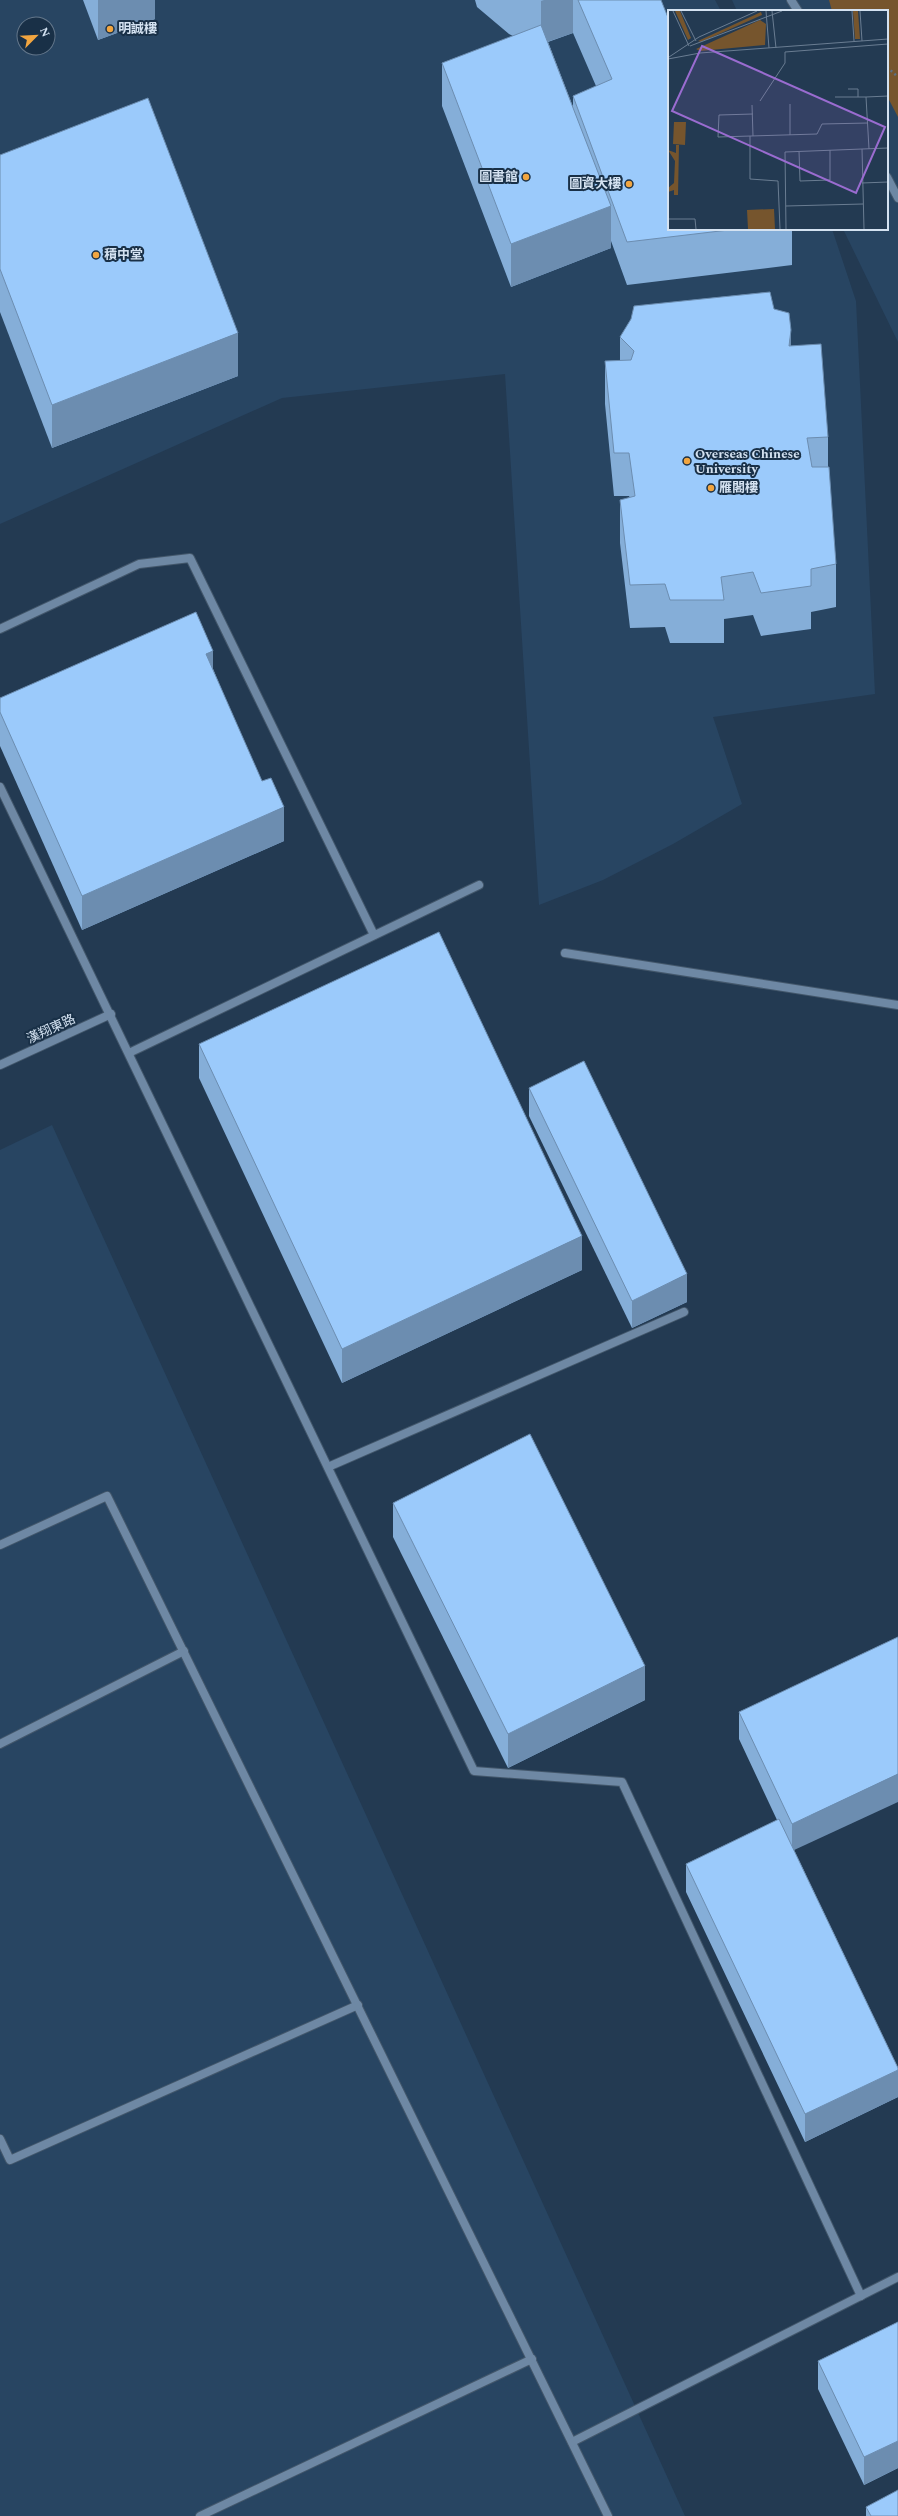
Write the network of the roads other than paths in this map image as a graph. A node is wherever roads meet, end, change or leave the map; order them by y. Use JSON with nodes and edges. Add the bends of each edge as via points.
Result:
{"nodes":[{"id":1,"x":791,"y":0,"type":"edge"},
{"id":2,"x":796,"y":0,"type":"edge"},
{"id":3,"x":798,"y":10,"type":"edge"},
{"id":4,"x":799,"y":10,"type":"edge"},
{"id":5,"x":888,"y":179,"type":"edge"},
{"id":6,"x":898,"y":198,"type":"edge"},
{"id":7,"x":0,"y":629,"type":"edge"},
{"id":8,"x":0,"y":787,"type":"edge"},
{"id":9,"x":479,"y":885,"type":"dead end"},
{"id":10,"x":374,"y":935,"type":"junction"},
{"id":11,"x":565,"y":953,"type":"dead end"},
{"id":12,"x":898,"y":1005,"type":"edge"},
{"id":13,"x":111,"y":1014,"type":"junction"},
{"id":14,"x":129,"y":1053,"type":"junction"},
{"id":15,"x":0,"y":1065,"type":"edge"},
{"id":16,"x":684,"y":1312,"type":"dead end"},
{"id":17,"x":328,"y":1466,"type":"junction"},
{"id":18,"x":0,"y":1545,"type":"edge"},
{"id":19,"x":184,"y":1652,"type":"junction"},
{"id":20,"x":0,"y":1744,"type":"edge"},
{"id":21,"x":358,"y":2005,"type":"junction"},
{"id":22,"x":0,"y":2139,"type":"edge"},
{"id":23,"x":898,"y":2277,"type":"edge"},
{"id":24,"x":861,"y":2296,"type":"junction"},
{"id":25,"x":532,"y":2359,"type":"junction"},
{"id":26,"x":572,"y":2442,"type":"junction"},
{"id":27,"x":200,"y":2516,"type":"edge"},
{"id":28,"x":608,"y":2516,"type":"edge"}],
"edges":[{"from":1,"to":3,"type":"street"},
{"from":2,"to":4,"type":"street"},
{"from":5,"to":6,"type":"street"},
{"from":7,"to":10,"type":"street","via":[[138,564],[190,558]]},
{"from":8,"to":13,"type":"street"},
{"from":9,"to":10,"type":"street"},
{"from":10,"to":14,"type":"street"},
{"from":11,"to":12,"type":"street"},
{"from":13,"to":14,"type":"street"},
{"from":13,"to":15,"type":"street","name":"漢翔東路"},
{"from":14,"to":17,"type":"street"},
{"from":16,"to":17,"type":"street"},
{"from":17,"to":24,"type":"street","via":[[474,1771],[622,1782]]},
{"from":18,"to":19,"type":"street","via":[[107,1496]]},
{"from":19,"to":20,"type":"street"},
{"from":19,"to":21,"type":"street"},
{"from":21,"to":22,"type":"street","via":[[10,2160]]},
{"from":21,"to":25,"type":"street"},
{"from":23,"to":24,"type":"street"},
{"from":24,"to":26,"type":"street"},
{"from":25,"to":26,"type":"street"},
{"from":25,"to":27,"type":"street"},
{"from":26,"to":28,"type":"street"}]}
